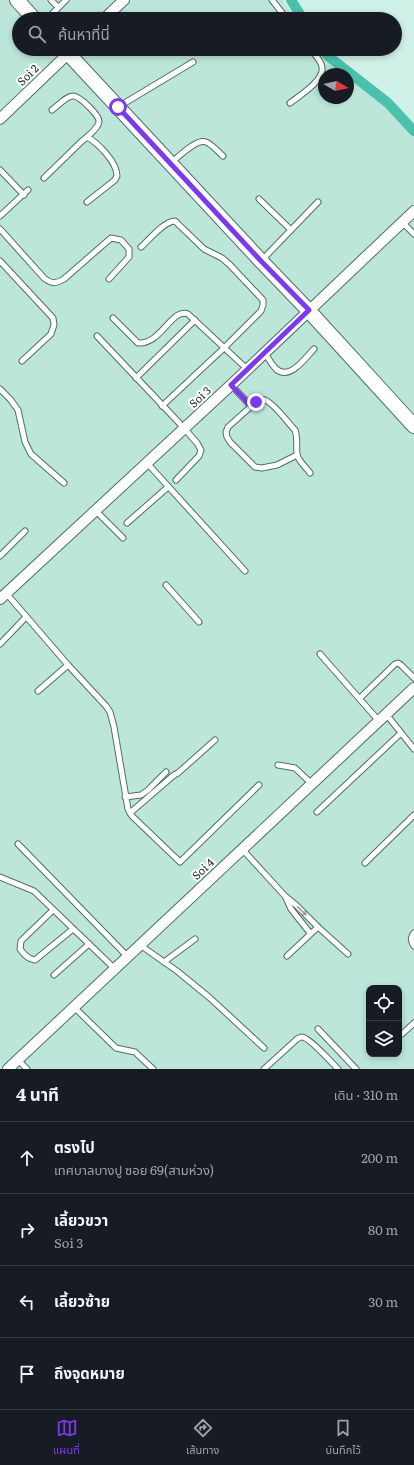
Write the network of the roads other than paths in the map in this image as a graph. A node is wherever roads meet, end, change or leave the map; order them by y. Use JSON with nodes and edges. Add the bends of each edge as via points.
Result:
{"nodes":[{"id":1,"x":17,"y":0,"type":"edge"},
{"id":2,"x":51,"y":0,"type":"edge"},
{"id":3,"x":66,"y":0,"type":"edge"},
{"id":4,"x":124,"y":0,"type":"edge"},
{"id":5,"x":272,"y":0,"type":"edge"},
{"id":6,"x":58,"y":7,"type":"junction"},
{"id":7,"x":28,"y":12,"type":"edge"},
{"id":8,"x":53,"y":12,"type":"edge"},
{"id":9,"x":111,"y":12,"type":"edge"},
{"id":10,"x":281,"y":12,"type":"edge"},
{"id":11,"x":62,"y":56,"type":"edge"},
{"id":12,"x":73,"y":56,"type":"edge"},
{"id":13,"x":316,"y":56,"type":"edge"},
{"id":14,"x":193,"y":62,"type":"dead end"},
{"id":15,"x":290,"y":104,"type":"dead end"},
{"id":16,"x":118,"y":107,"type":"junction"},
{"id":17,"x":52,"y":110,"type":"dead end"},
{"id":18,"x":0,"y":119,"type":"edge"},
{"id":19,"x":87,"y":137,"type":"junction"},
{"id":20,"x":224,"y":156,"type":"dead end"},
{"id":21,"x":170,"y":164,"type":"junction"},
{"id":22,"x":0,"y":170,"type":"edge"},
{"id":23,"x":44,"y":178,"type":"dead end"},
{"id":24,"x":28,"y":190,"type":"dead end"},
{"id":25,"x":24,"y":195,"type":"junction"},
{"id":26,"x":259,"y":199,"type":"dead end"},
{"id":27,"x":87,"y":202,"type":"dead end"},
{"id":28,"x":318,"y":202,"type":"dead end"},
{"id":29,"x":414,"y":211,"type":"edge"},
{"id":30,"x":0,"y":216,"type":"edge"},
{"id":31,"x":402,"y":222,"type":"junction"},
{"id":32,"x":0,"y":229,"type":"edge"},
{"id":33,"x":291,"y":230,"type":"junction"},
{"id":34,"x":414,"y":234,"type":"edge"},
{"id":35,"x":141,"y":247,"type":"dead end"},
{"id":36,"x":0,"y":261,"type":"edge"},
{"id":37,"x":261,"y":261,"type":"junction"},
{"id":38,"x":109,"y":279,"type":"dead end"},
{"id":39,"x":309,"y":310,"type":"junction"},
{"id":40,"x":113,"y":318,"type":"dead end"},
{"id":41,"x":195,"y":320,"type":"junction"},
{"id":42,"x":97,"y":336,"type":"dead end"},
{"id":43,"x":224,"y":348,"type":"junction"},
{"id":44,"x":314,"y":349,"type":"dead end"},
{"id":45,"x":265,"y":353,"type":"junction"},
{"id":46,"x":22,"y":362,"type":"dead end"},
{"id":47,"x":248,"y":369,"type":"junction"},
{"id":48,"x":136,"y":378,"type":"junction"},
{"id":49,"x":231,"y":385,"type":"junction"},
{"id":50,"x":0,"y":389,"type":"edge"},
{"id":51,"x":162,"y":406,"type":"junction"},
{"id":52,"x":251,"y":406,"type":"junction"},
{"id":53,"x":414,"y":426,"type":"edge"},
{"id":54,"x":184,"y":428,"type":"junction"},
{"id":55,"x":297,"y":455,"type":"junction"},
{"id":56,"x":147,"y":463,"type":"junction"},
{"id":57,"x":310,"y":473,"type":"dead end"},
{"id":58,"x":176,"y":480,"type":"dead end"},
{"id":59,"x":64,"y":483,"type":"dead end"},
{"id":60,"x":168,"y":487,"type":"junction"},
{"id":61,"x":96,"y":511,"type":"junction"},
{"id":62,"x":127,"y":523,"type":"dead end"},
{"id":63,"x":25,"y":531,"type":"dead end"},
{"id":64,"x":123,"y":538,"type":"dead end"},
{"id":65,"x":0,"y":556,"type":"edge"},
{"id":66,"x":245,"y":571,"type":"dead end"},
{"id":67,"x":166,"y":585,"type":"dead end"},
{"id":68,"x":3,"y":596,"type":"edge"},
{"id":69,"x":26,"y":617,"type":"junction"},
{"id":70,"x":199,"y":622,"type":"dead end"},
{"id":71,"x":0,"y":644,"type":"edge"},
{"id":72,"x":320,"y":654,"type":"dead end"},
{"id":73,"x":68,"y":665,"type":"junction"},
{"id":74,"x":414,"y":678,"type":"edge"},
{"id":75,"x":414,"y":688,"type":"edge"},
{"id":76,"x":38,"y":691,"type":"dead end"},
{"id":77,"x":360,"y":698,"type":"junction"},
{"id":78,"x":383,"y":718,"type":"junction"},
{"id":79,"x":401,"y":732,"type":"junction"},
{"id":80,"x":215,"y":740,"type":"dead end"},
{"id":81,"x":412,"y":743,"type":"edge"},
{"id":82,"x":414,"y":749,"type":"edge"},
{"id":83,"x":278,"y":765,"type":"dead end"},
{"id":84,"x":166,"y":772,"type":"dead end"},
{"id":85,"x":312,"y":784,"type":"junction"},
{"id":86,"x":260,"y":785,"type":"dead end"},
{"id":87,"x":125,"y":797,"type":"junction"},
{"id":88,"x":317,"y":812,"type":"dead end"},
{"id":89,"x":130,"y":814,"type":"junction"},
{"id":90,"x":414,"y":815,"type":"edge"},
{"id":91,"x":18,"y":844,"type":"dead end"},
{"id":92,"x":242,"y":849,"type":"junction"},
{"id":93,"x":365,"y":863,"type":"dead end"},
{"id":94,"x":0,"y":877,"type":"edge"},
{"id":95,"x":285,"y":896,"type":"junction"},
{"id":96,"x":53,"y":910,"type":"junction"},
{"id":97,"x":318,"y":927,"type":"junction"},
{"id":98,"x":73,"y":929,"type":"junction"},
{"id":99,"x":310,"y":933,"type":"junction"},
{"id":100,"x":414,"y":933,"type":"edge"},
{"id":101,"x":195,"y":939,"type":"dead end"},
{"id":102,"x":89,"y":944,"type":"junction"},
{"id":103,"x":140,"y":946,"type":"junction"},
{"id":104,"x":414,"y":946,"type":"edge"},
{"id":105,"x":348,"y":954,"type":"dead end"},
{"id":106,"x":287,"y":956,"type":"dead end"},
{"id":107,"x":128,"y":957,"type":"junction"},
{"id":108,"x":164,"y":962,"type":"junction"},
{"id":109,"x":115,"y":969,"type":"junction"},
{"id":110,"x":54,"y":975,"type":"dead end"},
{"id":111,"x":74,"y":1007,"type":"junction"},
{"id":112,"x":414,"y":1023,"type":"edge"},
{"id":113,"x":318,"y":1029,"type":"dead end"},
{"id":114,"x":402,"y":1034,"type":"dead end"},
{"id":115,"x":264,"y":1048,"type":"dead end"},
{"id":116,"x":18,"y":1060,"type":"junction"},
{"id":117,"x":8,"y":1069,"type":"edge"},
{"id":118,"x":27,"y":1069,"type":"edge"},
{"id":119,"x":153,"y":1069,"type":"edge"},
{"id":120,"x":264,"y":1069,"type":"edge"},
{"id":121,"x":338,"y":1069,"type":"edge"},
{"id":122,"x":356,"y":1069,"type":"edge"}],
"edges":[{"from":1,"to":7,"type":"street"},
{"from":2,"to":6,"type":"lane"},
{"from":3,"to":6,"type":"lane"},
{"from":4,"to":9,"type":"street"},
{"from":5,"to":10,"type":"lane"},
{"from":6,"to":8,"type":"lane"},
{"from":11,"to":18,"type":"street","name":"Soi 2"},
{"from":12,"to":16,"type":"street"},
{"from":13,"to":15,"type":"lane","via":[[322,68],[317,82]]},
{"from":14,"to":16,"type":"lane"},
{"from":16,"to":21,"type":"street"},
{"from":17,"to":19,"type":"lane","via":[[71,96],[81,99],[98,116],[99,121],[98,127]]},
{"from":19,"to":23,"type":"lane"},
{"from":19,"to":27,"type":"lane","via":[[98,145],[117,171],[115,180]]},
{"from":20,"to":21,"type":"lane","via":[[206,142],[200,141]]},
{"from":21,"to":37,"type":"street"},
{"from":22,"to":25,"type":"lane"},
{"from":24,"to":25,"type":"lane"},
{"from":25,"to":30,"type":"lane"},
{"from":26,"to":33,"type":"lane"},
{"from":28,"to":33,"type":"lane"},
{"from":29,"to":31,"type":"street","name":"Soi 3"},
{"from":31,"to":34,"type":"lane"},
{"from":31,"to":39,"type":"street","name":"Soi 3"},
{"from":32,"to":38,"type":"lane","via":[[51,284],[64,279],[111,238],[121,240],[129,248],[129,256]]},
{"from":33,"to":37,"type":"lane"},
{"from":35,"to":43,"type":"lane","via":[[164,226],[175,221],[204,249],[230,265],[263,300],[261,311]]},
{"from":36,"to":46,"type":"lane","via":[[53,318],[51,334]]},
{"from":37,"to":39,"type":"street"},
{"from":39,"to":45,"type":"street","name":"Soi 3"},
{"from":39,"to":53,"type":"street"},
{"from":40,"to":41,"type":"lane","via":[[138,343],[153,340],[181,312]]},
{"from":41,"to":43,"type":"lane"},
{"from":41,"to":48,"type":"lane"},
{"from":42,"to":48,"type":"lane"},
{"from":43,"to":47,"type":"lane"},
{"from":43,"to":51,"type":"lane"},
{"from":44,"to":45,"type":"lane","via":[[288,373],[277,370]]},
{"from":45,"to":47,"type":"street","name":"Soi 3"},
{"from":47,"to":49,"type":"street","name":"Soi 3"},
{"from":48,"to":51,"type":"lane"},
{"from":49,"to":52,"type":"lane"},
{"from":49,"to":54,"type":"street","name":"Soi 3"},
{"from":50,"to":59,"type":"lane","via":[[18,410],[25,442],[31,454]]},
{"from":51,"to":54,"type":"lane"},
{"from":52,"to":55,"type":"lane","via":[[260,400],[266,400],[271,404],[295,430]]},
{"from":52,"to":55,"type":"lane","via":[[228,427],[226,432],[230,442],[255,467],[277,465]]},
{"from":54,"to":56,"type":"street","name":"Soi 3"},
{"from":54,"to":58,"type":"lane","via":[[201,450],[199,456]]},
{"from":55,"to":57,"type":"lane"},
{"from":56,"to":60,"type":"lane"},
{"from":56,"to":61,"type":"street","name":"Soi 3"},
{"from":60,"to":62,"type":"lane"},
{"from":60,"to":66,"type":"lane"},
{"from":61,"to":64,"type":"lane"},
{"from":61,"to":68,"type":"street","name":"Soi 3"},
{"from":63,"to":65,"type":"lane"},
{"from":67,"to":70,"type":"lane"},
{"from":68,"to":69,"type":"lane"},
{"from":69,"to":71,"type":"lane"},
{"from":69,"to":73,"type":"lane"},
{"from":72,"to":77,"type":"lane"},
{"from":73,"to":76,"type":"lane"},
{"from":73,"to":87,"type":"lane","via":[[110,712]]},
{"from":74,"to":77,"type":"lane","via":[[401,665],[395,664]]},
{"from":75,"to":78,"type":"street","name":"Soi 4"},
{"from":77,"to":78,"type":"lane"},
{"from":78,"to":79,"type":"lane"},
{"from":78,"to":85,"type":"street","name":"Soi 4"},
{"from":79,"to":81,"type":"lane"},
{"from":79,"to":88,"type":"lane"},
{"from":80,"to":89,"type":"lane"},
{"from":81,"to":82,"type":"lane"},
{"from":83,"to":85,"type":"lane","via":[[295,768]]},
{"from":84,"to":87,"type":"lane","via":[[141,795]]},
{"from":85,"to":92,"type":"street","name":"Soi 4"},
{"from":86,"to":89,"type":"lane","via":[[180,862]]},
{"from":87,"to":89,"type":"lane"},
{"from":90,"to":93,"type":"lane"},
{"from":91,"to":107,"type":"lane"},
{"from":92,"to":95,"type":"lane"},
{"from":92,"to":103,"type":"street","name":"Soi 4"},
{"from":94,"to":96,"type":"lane","via":[[34,891]]},
{"from":95,"to":97,"type":"lane","one_way":true},
{"from":95,"to":99,"type":"lane"},
{"from":96,"to":98,"type":"lane"},
{"from":96,"to":98,"type":"lane","via":[[21,941],[20,949],[24,954],[35,960]]},
{"from":97,"to":99,"type":"lane"},
{"from":97,"to":105,"type":"lane"},
{"from":98,"to":102,"type":"lane"},
{"from":99,"to":106,"type":"lane"},
{"from":100,"to":104,"type":"lane","via":[[411,940]]},
{"from":101,"to":108,"type":"lane"},
{"from":102,"to":109,"type":"lane"},
{"from":102,"to":110,"type":"lane"},
{"from":103,"to":107,"type":"street","name":"Soi 4"},
{"from":103,"to":108,"type":"lane"},
{"from":107,"to":109,"type":"street","name":"Soi 4"},
{"from":108,"to":115,"type":"lane","via":[[210,998]]},
{"from":109,"to":111,"type":"street","name":"Soi 4"},
{"from":111,"to":116,"type":"street","name":"Soi 4"},
{"from":111,"to":119,"type":"lane","via":[[116,1048],[135,1052]]},
{"from":112,"to":114,"type":"lane"},
{"from":113,"to":122,"type":"lane"},
{"from":116,"to":117,"type":"street","name":"Soi 4"},
{"from":116,"to":118,"type":"lane"},
{"from":120,"to":121,"type":"lane","via":[[302,1037]]}]}
